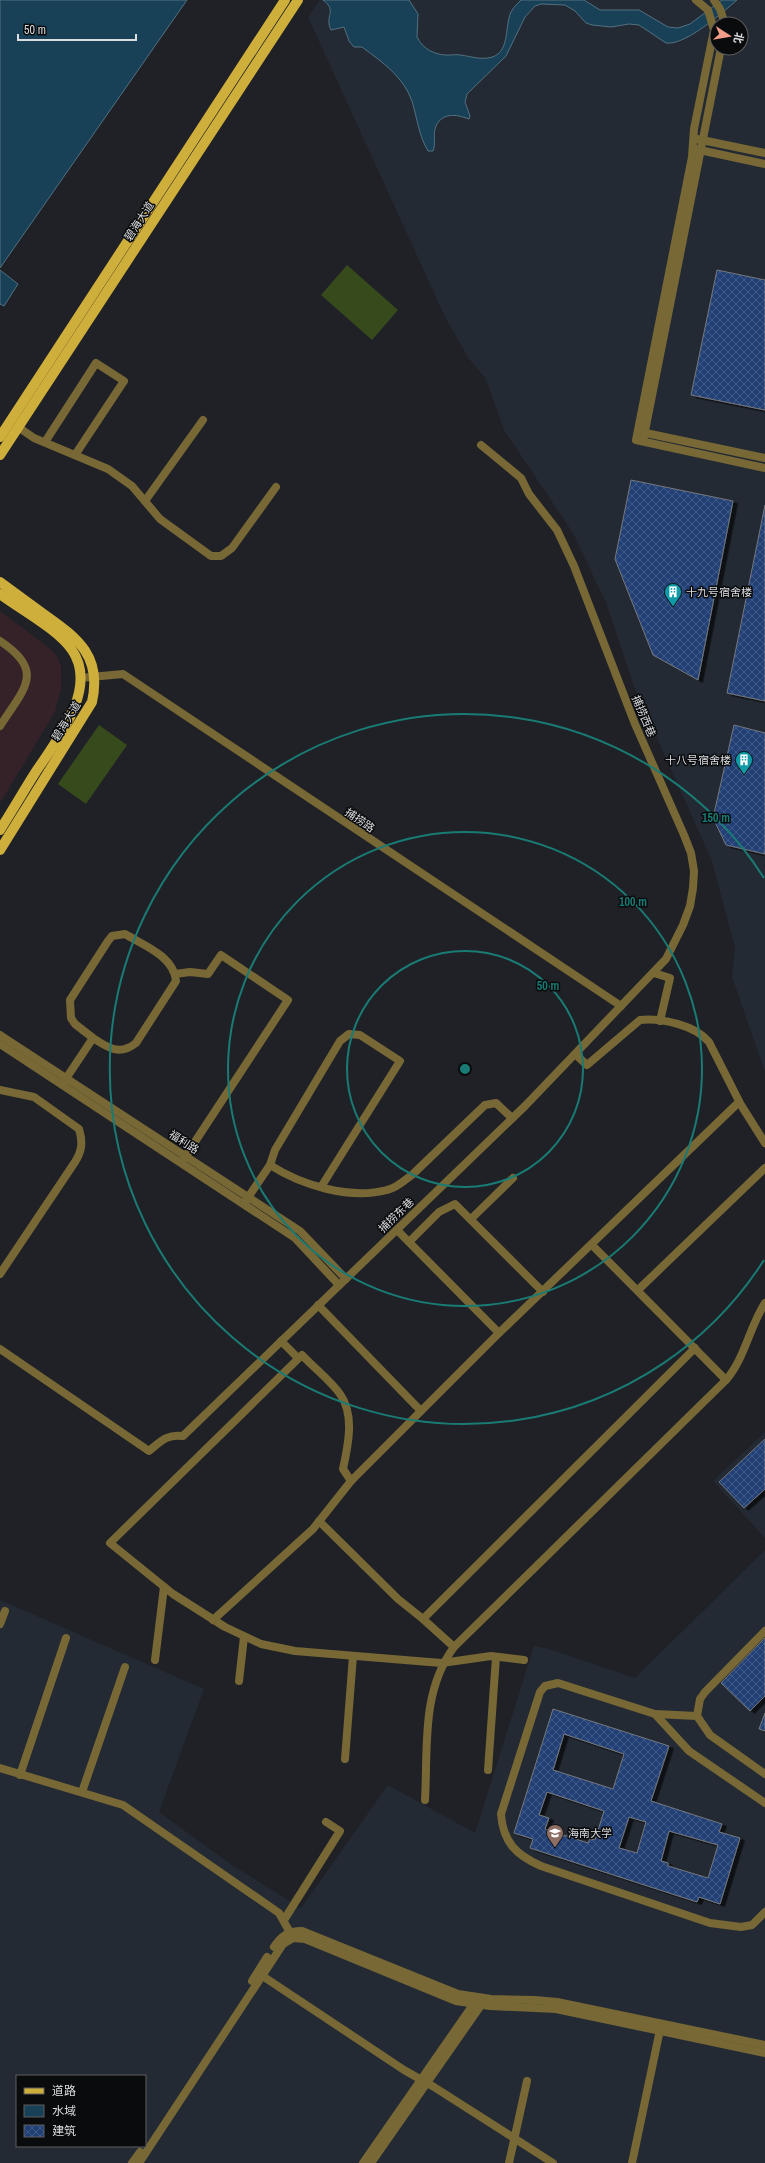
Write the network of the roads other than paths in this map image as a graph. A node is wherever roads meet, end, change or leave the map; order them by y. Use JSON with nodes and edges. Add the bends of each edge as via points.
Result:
{"nodes":[{"id":1,"x":286,"y":0,"type":"edge"},
{"id":2,"x":298,"y":0,"type":"edge"},
{"id":3,"x":714,"y":0,"type":"edge"},
{"id":4,"x":698,"y":1,"type":"edge"},
{"id":5,"x":722,"y":16,"type":"edge"},
{"id":6,"x":719,"y":56,"type":"edge"},
{"id":7,"x":693,"y":138,"type":"junction"},
{"id":8,"x":702,"y":140,"type":"junction"},
{"id":9,"x":696,"y":150,"type":"junction"},
{"id":10,"x":765,"y":153,"type":"edge"},
{"id":11,"x":765,"y":164,"type":"edge"},
{"id":12,"x":203,"y":420,"type":"dead end"},
{"id":13,"x":18,"y":427,"type":"junction"},
{"id":14,"x":642,"y":435,"type":"junction"},
{"id":15,"x":0,"y":436,"type":"edge"},
{"id":16,"x":45,"y":442,"type":"junction"},
{"id":17,"x":481,"y":445,"type":"dead end"},
{"id":18,"x":0,"y":455,"type":"edge"},
{"id":19,"x":76,"y":455,"type":"junction"},
{"id":20,"x":765,"y":458,"type":"edge"},
{"id":21,"x":765,"y":468,"type":"edge"},
{"id":22,"x":276,"y":487,"type":"dead end"},
{"id":23,"x":145,"y":502,"type":"junction"},
{"id":24,"x":0,"y":582,"type":"edge"},
{"id":25,"x":0,"y":594,"type":"edge"},
{"id":26,"x":0,"y":641,"type":"edge"},
{"id":27,"x":94,"y":677,"type":"junction"},
{"id":28,"x":80,"y":678,"type":"junction"},
{"id":29,"x":0,"y":726,"type":"edge"},
{"id":30,"x":1,"y":827,"type":"edge"},
{"id":31,"x":0,"y":850,"type":"edge"},
{"id":32,"x":654,"y":972,"type":"junction"},
{"id":33,"x":175,"y":974,"type":"junction"},
{"id":34,"x":621,"y":1006,"type":"junction"},
{"id":35,"x":660,"y":1021,"type":"junction"},
{"id":36,"x":0,"y":1035,"type":"edge"},
{"id":37,"x":93,"y":1038,"type":"junction"},
{"id":38,"x":0,"y":1044,"type":"edge"},
{"id":39,"x":575,"y":1054,"type":"junction"},
{"id":40,"x":64,"y":1082,"type":"junction"},
{"id":41,"x":0,"y":1090,"type":"edge"},
{"id":42,"x":739,"y":1102,"type":"junction"},
{"id":43,"x":512,"y":1118,"type":"junction"},
{"id":44,"x":765,"y":1143,"type":"edge"},
{"id":45,"x":183,"y":1160,"type":"junction"},
{"id":46,"x":270,"y":1165,"type":"junction"},
{"id":47,"x":765,"y":1168,"type":"edge"},
{"id":48,"x":513,"y":1178,"type":"dead end"},
{"id":49,"x":321,"y":1187,"type":"junction"},
{"id":50,"x":246,"y":1201,"type":"junction"},
{"id":51,"x":471,"y":1219,"type":"junction"},
{"id":52,"x":397,"y":1230,"type":"junction"},
{"id":53,"x":409,"y":1242,"type":"junction"},
{"id":54,"x":592,"y":1245,"type":"junction"},
{"id":55,"x":0,"y":1274,"type":"edge"},
{"id":56,"x":346,"y":1279,"type":"junction"},
{"id":57,"x":340,"y":1285,"type":"junction"},
{"id":58,"x":638,"y":1290,"type":"junction"},
{"id":59,"x":543,"y":1292,"type":"junction"},
{"id":60,"x":765,"y":1303,"type":"edge"},
{"id":61,"x":318,"y":1305,"type":"junction"},
{"id":62,"x":499,"y":1333,"type":"junction"},
{"id":63,"x":281,"y":1340,"type":"junction"},
{"id":64,"x":695,"y":1348,"type":"junction"},
{"id":65,"x":0,"y":1349,"type":"edge"},
{"id":66,"x":298,"y":1358,"type":"junction"},
{"id":67,"x":726,"y":1380,"type":"junction"},
{"id":68,"x":421,"y":1411,"type":"junction"},
{"id":69,"x":351,"y":1481,"type":"junction"},
{"id":70,"x":319,"y":1521,"type":"junction"},
{"id":71,"x":164,"y":1587,"type":"junction"},
{"id":72,"x":5,"y":1611,"type":"dead end"},
{"id":73,"x":423,"y":1619,"type":"junction"},
{"id":74,"x":213,"y":1620,"type":"junction"},
{"id":75,"x":0,"y":1624,"type":"edge"},
{"id":76,"x":765,"y":1631,"type":"edge"},
{"id":77,"x":244,"y":1637,"type":"junction"},
{"id":78,"x":66,"y":1638,"type":"dead end"},
{"id":79,"x":454,"y":1648,"type":"junction"},
{"id":80,"x":353,"y":1656,"type":"junction"},
{"id":81,"x":496,"y":1657,"type":"junction"},
{"id":82,"x":155,"y":1660,"type":"dead end"},
{"id":83,"x":524,"y":1660,"type":"dead end"},
{"id":84,"x":442,"y":1663,"type":"junction"},
{"id":85,"x":125,"y":1667,"type":"dead end"},
{"id":86,"x":239,"y":1681,"type":"dead end"},
{"id":87,"x":655,"y":1714,"type":"junction"},
{"id":88,"x":697,"y":1716,"type":"junction"},
{"id":89,"x":345,"y":1759,"type":"dead end"},
{"id":90,"x":0,"y":1768,"type":"edge"},
{"id":91,"x":488,"y":1770,"type":"dead end"},
{"id":92,"x":765,"y":1774,"type":"edge"},
{"id":93,"x":20,"y":1775,"type":"junction"},
{"id":94,"x":82,"y":1792,"type":"junction"},
{"id":95,"x":425,"y":1800,"type":"dead end"},
{"id":96,"x":765,"y":1803,"type":"edge"},
{"id":97,"x":326,"y":1822,"type":"dead end"},
{"id":98,"x":765,"y":1912,"type":"edge"},
{"id":99,"x":284,"y":1920,"type":"junction"},
{"id":100,"x":292,"y":1935,"type":"junction"},
{"id":101,"x":260,"y":1974,"type":"junction"},
{"id":102,"x":480,"y":2001,"type":"junction"},
{"id":103,"x":660,"y":2026,"type":"junction"},
{"id":104,"x":765,"y":2045,"type":"edge"},
{"id":105,"x":765,"y":2053,"type":"edge"},
{"id":106,"x":424,"y":2081,"type":"junction"},
{"id":107,"x":527,"y":2081,"type":"dead end"},
{"id":108,"x":514,"y":2138,"type":"junction"},
{"id":109,"x":146,"y":2142,"type":"edge"},
{"id":110,"x":143,"y":2147,"type":"edge"},
{"id":111,"x":132,"y":2163,"type":"edge"},
{"id":112,"x":139,"y":2163,"type":"edge"},
{"id":113,"x":363,"y":2163,"type":"edge"},
{"id":114,"x":371,"y":2163,"type":"edge"},
{"id":115,"x":509,"y":2163,"type":"edge"},
{"id":116,"x":553,"y":2163,"type":"edge"},
{"id":117,"x":632,"y":2163,"type":"edge"}],
"edges":[{"from":1,"to":15,"type":"main road","name":"碧海大道"},
{"from":2,"to":13,"type":"main road","name":"碧海大道"},
{"from":3,"to":5,"type":"street"},
{"from":4,"to":7,"type":"street","via":[[708,10],[714,30]]},
{"from":6,"to":8,"type":"street"},
{"from":7,"to":8,"type":"street"},
{"from":7,"to":9,"type":"street"},
{"from":8,"to":9,"type":"street"},
{"from":8,"to":10,"type":"street"},
{"from":9,"to":11,"type":"street"},
{"from":9,"to":14,"type":"street"},
{"from":12,"to":23,"type":"street"},
{"from":13,"to":16,"type":"street"},
{"from":13,"to":18,"type":"main road","name":"碧海大道"},
{"from":14,"to":20,"type":"street"},
{"from":14,"to":21,"type":"street"},
{"from":16,"to":19,"type":"street"},
{"from":16,"to":19,"type":"street","via":[[96,363],[124,381]]},
{"from":17,"to":32,"type":"street","name":"捕捞西巷","via":[[521,478],[529,494],[557,530],[574,566],[635,724],[672,804],[691,853],[694,871],[690,906],[675,944]]},
{"from":19,"to":23,"type":"street","via":[[108,469],[132,486]]},
{"from":22,"to":23,"type":"street","via":[[234,545],[218,557],[211,556],[160,519]]},
{"from":24,"to":27,"type":"main road","name":"碧海大道","via":[[76,638],[87,652]]},
{"from":25,"to":28,"type":"main road","name":"碧海大道","via":[[65,641],[78,662]]},
{"from":26,"to":29,"type":"street","via":[[24,660],[28,679]]},
{"from":27,"to":28,"type":"street","name":"捕捞路"},
{"from":27,"to":31,"type":"main road","name":"碧海大道","via":[[92,702]]},
{"from":27,"to":34,"type":"street","name":"捕捞路","via":[[123,674]]},
{"from":28,"to":30,"type":"main road","name":"碧海大道","via":[[77,700],[69,721]]},
{"from":32,"to":34,"type":"street","name":"捕捞西巷"},
{"from":32,"to":35,"type":"street","via":[[670,978]]},
{"from":33,"to":37,"type":"street","via":[[176,981],[136,1043],[129,1049],[116,1051]]},
{"from":33,"to":37,"type":"street","via":[[163,958],[125,934],[112,936],[70,1000],[71,1018]]},
{"from":33,"to":45,"type":"street","via":[[208,974],[221,955],[288,1000]]},
{"from":34,"to":39,"type":"street","name":"捕捞东巷"},
{"from":35,"to":39,"type":"street","via":[[640,1020],[587,1064]]},
{"from":35,"to":42,"type":"street","via":[[693,1029],[702,1034],[709,1042]]},
{"from":36,"to":40,"type":"street","name":"福利路"},
{"from":37,"to":40,"type":"street"},
{"from":38,"to":40,"type":"street","name":"福利路"},
{"from":39,"to":43,"type":"street","name":"捕捞东巷"},
{"from":40,"to":45,"type":"street","name":"福利路"},
{"from":41,"to":55,"type":"street","via":[[34,1097],[79,1129],[82,1147],[75,1162]]},
{"from":42,"to":44,"type":"street"},
{"from":42,"to":54,"type":"street"},
{"from":43,"to":49,"type":"street","via":[[496,1103],[485,1105],[413,1174],[388,1190],[352,1192]]},
{"from":43,"to":52,"type":"street","name":"捕捞东巷"},
{"from":45,"to":50,"type":"street","name":"福利路"},
{"from":46,"to":49,"type":"street","via":[[293,1178]]},
{"from":46,"to":49,"type":"street","via":[[275,1150],[340,1041],[348,1034],[360,1035],[400,1061]]},
{"from":46,"to":50,"type":"street"},
{"from":47,"to":58,"type":"street"},
{"from":48,"to":51,"type":"street"},
{"from":50,"to":56,"type":"street","name":"福利路","via":[[300,1231]]},
{"from":50,"to":57,"type":"street","name":"福利路","via":[[295,1238]]},
{"from":51,"to":53,"type":"street","via":[[455,1204],[439,1212]]},
{"from":51,"to":59,"type":"street"},
{"from":52,"to":53,"type":"street"},
{"from":52,"to":56,"type":"street","name":"捕捞东巷"},
{"from":53,"to":62,"type":"street"},
{"from":54,"to":58,"type":"street"},
{"from":54,"to":59,"type":"street"},
{"from":56,"to":57,"type":"street","name":"捕捞东巷"},
{"from":57,"to":61,"type":"street","name":"捕捞东巷"},
{"from":58,"to":64,"type":"street"},
{"from":59,"to":62,"type":"street"},
{"from":60,"to":67,"type":"street","via":[[735,1369]]},
{"from":61,"to":63,"type":"street","name":"捕捞东巷"},
{"from":61,"to":68,"type":"street"},
{"from":62,"to":68,"type":"street"},
{"from":63,"to":65,"type":"street","name":"捕捞东巷","via":[[183,1436],[173,1435],[163,1439],[149,1451]]},
{"from":63,"to":66,"type":"street"},
{"from":64,"to":67,"type":"street"},
{"from":64,"to":73,"type":"street"},
{"from":66,"to":69,"type":"street","via":[[302,1355],[340,1394],[347,1407],[348,1435],[343,1469]]},
{"from":66,"to":71,"type":"street","via":[[110,1544]]},
{"from":67,"to":79,"type":"street"},
{"from":68,"to":69,"type":"street"},
{"from":69,"to":70,"type":"street"},
{"from":70,"to":73,"type":"street","via":[[398,1599]]},
{"from":70,"to":74,"type":"street"},
{"from":71,"to":74,"type":"street"},
{"from":71,"to":82,"type":"street"},
{"from":72,"to":75,"type":"street"},
{"from":73,"to":79,"type":"street"},
{"from":74,"to":77,"type":"street"},
{"from":76,"to":88,"type":"street","via":[[705,1692],[700,1700]]},
{"from":77,"to":80,"type":"street","via":[[271,1647]]},
{"from":77,"to":86,"type":"street"},
{"from":78,"to":93,"type":"street"},
{"from":79,"to":84,"type":"street"},
{"from":80,"to":84,"type":"street"},
{"from":80,"to":89,"type":"street"},
{"from":81,"to":83,"type":"street"},
{"from":81,"to":84,"type":"street"},
{"from":81,"to":91,"type":"street"},
{"from":84,"to":95,"type":"street","via":[[430,1701]]},
{"from":85,"to":94,"type":"street"},
{"from":87,"to":88,"type":"street"},
{"from":87,"to":96,"type":"street","via":[[689,1750]]},
{"from":87,"to":98,"type":"street","via":[[558,1683],[545,1686],[540,1692],[500,1814],[504,1835],[523,1858],[540,1866],[710,1923],[752,1925]]},
{"from":88,"to":92,"type":"street","via":[[710,1735]]},
{"from":90,"to":93,"type":"street"},
{"from":93,"to":94,"type":"street"},
{"from":94,"to":99,"type":"street","via":[[130,1809],[279,1913]]},
{"from":97,"to":99,"type":"street","via":[[340,1831]]},
{"from":99,"to":100,"type":"street"},
{"from":100,"to":101,"type":"street","via":[[278,1941]]},
{"from":100,"to":102,"type":"street","via":[[308,1933],[439,1987]]},
{"from":101,"to":106,"type":"street"},
{"from":101,"to":109,"type":"street"},
{"from":101,"to":112,"type":"street"},
{"from":102,"to":103,"type":"street","via":[[557,2002]]},
{"from":102,"to":106,"type":"street"},
{"from":103,"to":104,"type":"street"},
{"from":103,"to":105,"type":"street"},
{"from":103,"to":117,"type":"street"},
{"from":106,"to":108,"type":"street"},
{"from":106,"to":113,"type":"street"},
{"from":106,"to":114,"type":"street"},
{"from":107,"to":108,"type":"street"},
{"from":108,"to":115,"type":"street"},
{"from":108,"to":116,"type":"street"},
{"from":110,"to":111,"type":"street"}]}
